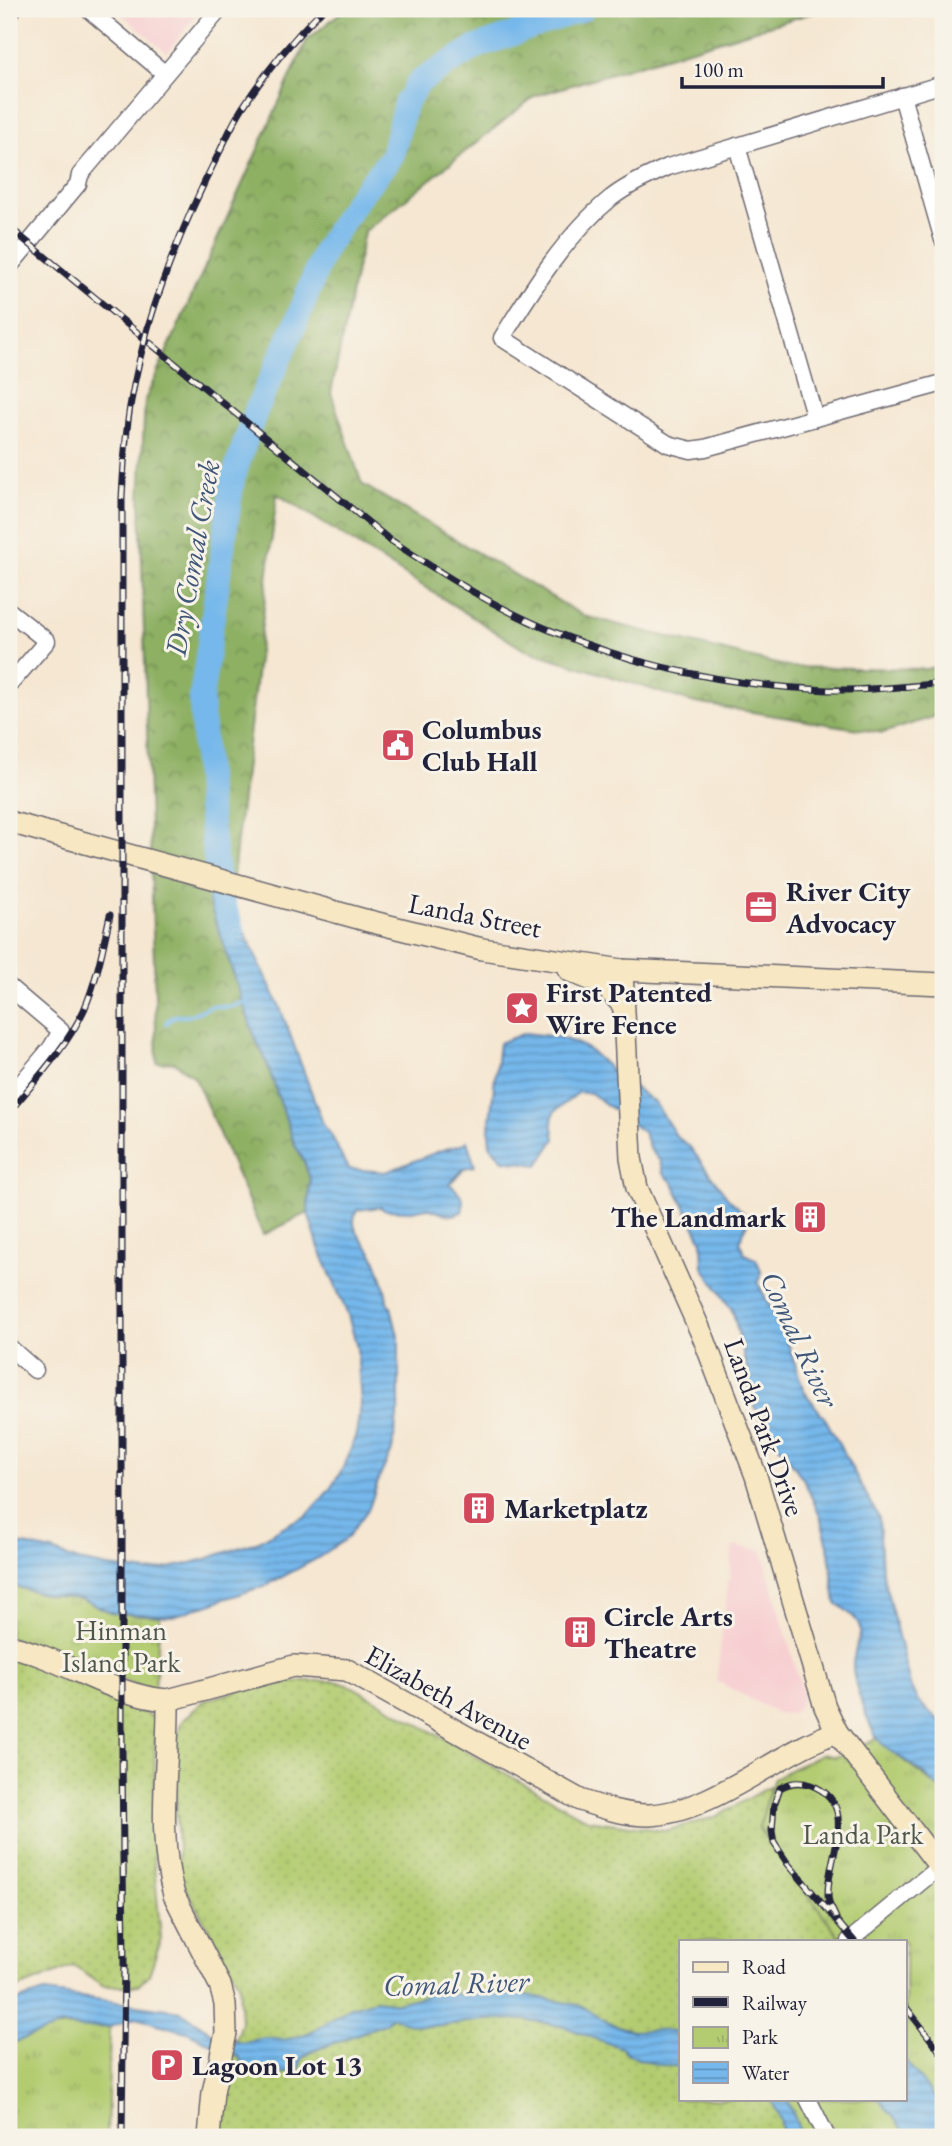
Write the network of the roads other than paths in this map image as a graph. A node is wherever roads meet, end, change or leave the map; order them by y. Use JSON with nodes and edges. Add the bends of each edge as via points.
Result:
{"nodes":[{"id":1,"x":13,"y":9,"type":"edge"},
{"id":2,"x":88,"y":9,"type":"edge"},
{"id":3,"x":219,"y":9,"type":"edge"},
{"id":4,"x":9,"y":13,"type":"edge"},
{"id":5,"x":164,"y":73,"type":"junction"},
{"id":6,"x":943,"y":84,"type":"edge"},
{"id":7,"x":902,"y":96,"type":"junction"},
{"id":8,"x":737,"y":146,"type":"junction"},
{"id":9,"x":80,"y":175,"type":"junction"},
{"id":10,"x":943,"y":240,"type":"edge"},
{"id":11,"x":9,"y":254,"type":"edge"},
{"id":12,"x":9,"y":267,"type":"edge"},
{"id":13,"x":943,"y":383,"type":"edge"},
{"id":14,"x":814,"y":418,"type":"junction"},
{"id":15,"x":9,"y":611,"type":"edge"},
{"id":16,"x":9,"y":685,"type":"edge"},
{"id":17,"x":9,"y":822,"type":"edge"},
{"id":18,"x":563,"y":960,"type":"junction"},
{"id":19,"x":622,"y":971,"type":"junction"},
{"id":20,"x":943,"y":984,"type":"edge"},
{"id":21,"x":9,"y":988,"type":"edge"},
{"id":22,"x":623,"y":1005,"type":"junction"},
{"id":23,"x":9,"y":1098,"type":"edge"},
{"id":24,"x":9,"y":1347,"type":"edge"},
{"id":25,"x":35,"y":1370,"type":"dead end"},
{"id":26,"x":9,"y":1646,"type":"edge"},
{"id":27,"x":205,"y":1691,"type":"junction"},
{"id":28,"x":168,"y":1700,"type":"junction"},
{"id":29,"x":168,"y":1731,"type":"junction"},
{"id":30,"x":837,"y":1732,"type":"junction"},
{"id":31,"x":941,"y":1869,"type":"edge"},
{"id":32,"x":850,"y":1940,"type":"edge"},
{"id":33,"x":808,"y":2100,"type":"edge"},
{"id":34,"x":209,"y":2137,"type":"edge"},
{"id":35,"x":827,"y":2137,"type":"edge"}],
"edges":[{"from":1,"to":4,"type":"street"},
{"from":2,"to":5,"type":"street"},
{"from":3,"to":5,"type":"street"},
{"from":5,"to":9,"type":"street"},
{"from":6,"to":7,"type":"street"},
{"from":7,"to":8,"type":"street"},
{"from":7,"to":10,"type":"street"},
{"from":8,"to":14,"type":"street"},
{"from":8,"to":14,"type":"street","via":[[667,167],[613,197],[559,255],[502,338],[668,444],[691,450]]},
{"from":9,"to":11,"type":"street","via":[[71,179]]},
{"from":9,"to":12,"type":"street","via":[[78,184]]},
{"from":13,"to":14,"type":"street"},
{"from":15,"to":16,"type":"street","via":[[47,641]]},
{"from":17,"to":18,"type":"street","name":"Landa Street","via":[[365,920],[482,948]]},
{"from":18,"to":19,"type":"street","name":"Landa Street"},
{"from":18,"to":22,"type":"street","via":[[570,971],[611,990]]},
{"from":19,"to":20,"type":"street","name":"Landa Street"},
{"from":19,"to":22,"type":"street","name":"Landa Park Drive"},
{"from":21,"to":23,"type":"street","via":[[61,1031]]},
{"from":22,"to":30,"type":"street","name":"Landa Park Drive","via":[[631,1158],[637,1188],[704,1339],[756,1476],[825,1707]]},
{"from":24,"to":25,"type":"street"},
{"from":26,"to":28,"type":"street","via":[[58,1661],[132,1695]]},
{"from":27,"to":28,"type":"street","name":"Elizabeth Avenue"},
{"from":27,"to":29,"type":"street"},
{"from":27,"to":30,"type":"street","name":"Elizabeth Avenue","via":[[294,1666],[347,1670],[580,1800],[611,1811],[650,1815],[687,1807],[724,1791]]},
{"from":28,"to":29,"type":"street"},
{"from":29,"to":34,"type":"street","via":[[165,1840],[170,1880],[225,2004],[226,2033]]},
{"from":30,"to":31,"type":"street","name":"Landa Park Drive"},
{"from":31,"to":32,"type":"street"},
{"from":33,"to":35,"type":"street"}]}
